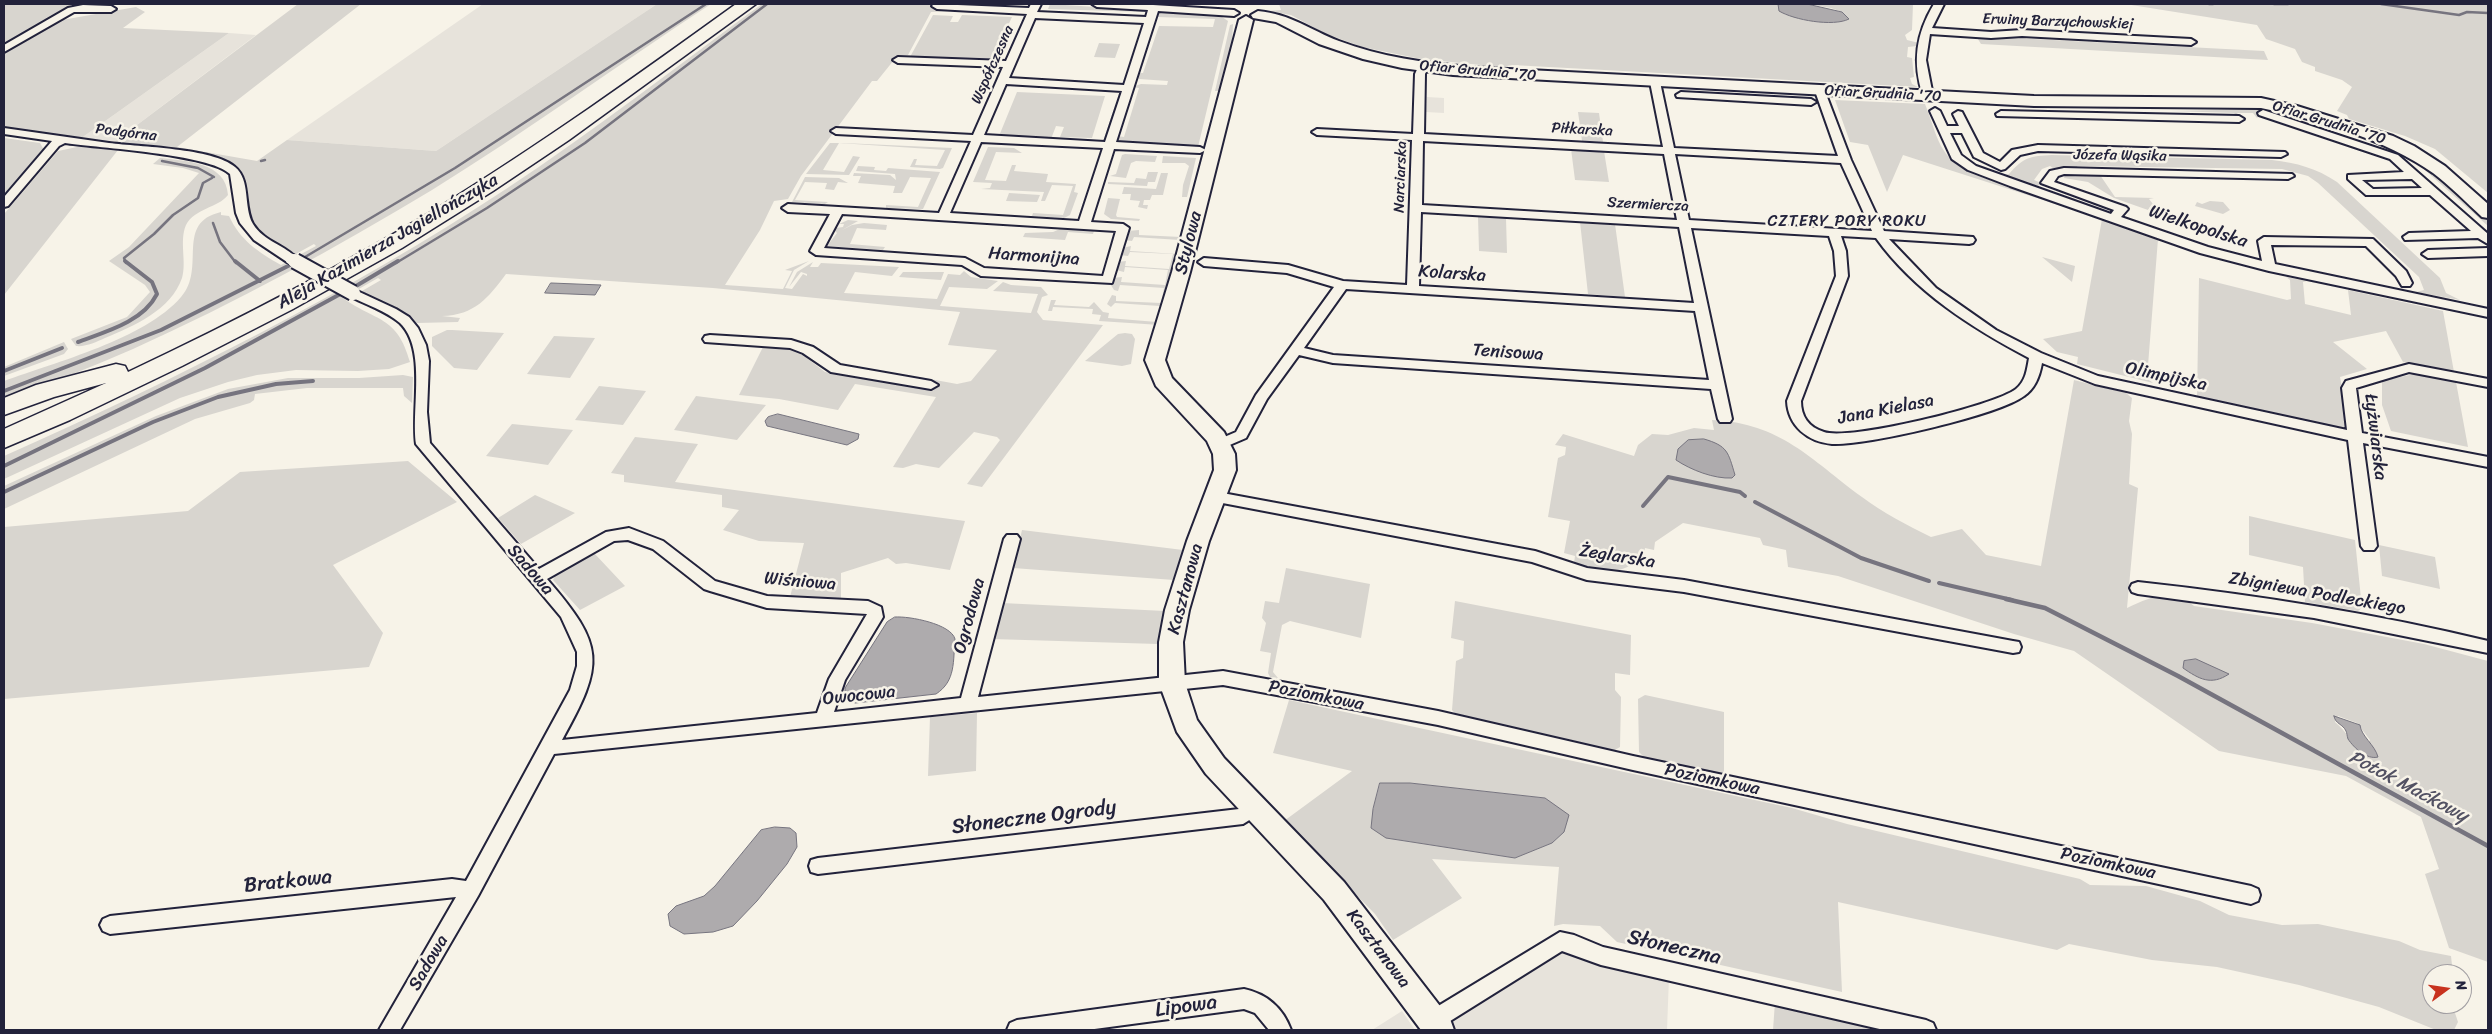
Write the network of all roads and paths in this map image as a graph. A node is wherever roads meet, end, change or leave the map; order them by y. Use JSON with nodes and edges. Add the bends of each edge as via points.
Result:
{"nodes":[{"id":1,"x":727,"y":4,"type":"edge"},
{"id":2,"x":747,"y":4,"type":"edge"},
{"id":3,"x":1097,"y":4,"type":"edge"},
{"id":4,"x":1939,"y":4,"type":"edge"},
{"id":5,"x":937,"y":6,"type":"dead end"},
{"id":6,"x":1154,"y":8,"type":"junction"},
{"id":7,"x":111,"y":9,"type":"dead end"},
{"id":8,"x":1033,"y":10,"type":"edge"},
{"id":9,"x":1247,"y":12,"type":"edge"},
{"id":10,"x":1149,"y":20,"type":"junction"},
{"id":11,"x":1925,"y":31,"type":"junction"},
{"id":12,"x":2190,"y":42,"type":"dead end"},
{"id":13,"x":4,"y":49,"type":"edge"},
{"id":14,"x":898,"y":60,"type":"dead end"},
{"id":15,"x":1009,"y":64,"type":"junction"},
{"id":16,"x":1423,"y":67,"type":"junction"},
{"id":17,"x":1002,"y":81,"type":"junction"},
{"id":18,"x":1654,"y":82,"type":"junction"},
{"id":19,"x":1128,"y":88,"type":"junction"},
{"id":20,"x":1763,"y":93,"type":"junction"},
{"id":21,"x":1681,"y":95,"type":"dead end"},
{"id":22,"x":1816,"y":96,"type":"junction"},
{"id":23,"x":1932,"y":104,"type":"junction"},
{"id":24,"x":1958,"y":114,"type":"dead end"},
{"id":25,"x":2000,"y":114,"type":"dead end"},
{"id":26,"x":2259,"y":117,"type":"dead end"},
{"id":27,"x":2240,"y":119,"type":"dead end"},
{"id":28,"x":1942,"y":129,"type":"junction"},
{"id":29,"x":1966,"y":130,"type":"junction"},
{"id":30,"x":836,"y":131,"type":"dead end"},
{"id":31,"x":4,"y":132,"type":"edge"},
{"id":32,"x":1317,"y":132,"type":"dead end"},
{"id":33,"x":1418,"y":137,"type":"junction"},
{"id":34,"x":977,"y":138,"type":"junction"},
{"id":35,"x":62,"y":140,"type":"junction"},
{"id":36,"x":1110,"y":144,"type":"junction"},
{"id":37,"x":1200,"y":150,"type":"dead end"},
{"id":38,"x":1668,"y":150,"type":"junction"},
{"id":39,"x":2282,"y":154,"type":"dead end"},
{"id":40,"x":1845,"y":160,"type":"junction"},
{"id":41,"x":2416,"y":175,"type":"junction"},
{"id":42,"x":2288,"y":176,"type":"dead end"},
{"id":43,"x":237,"y":179,"type":"joint"},
{"id":44,"x":2434,"y":191,"type":"junction"},
{"id":45,"x":4,"y":204,"type":"edge"},
{"id":46,"x":788,"y":208,"type":"dead end"},
{"id":47,"x":1415,"y":208,"type":"junction"},
{"id":48,"x":838,"y":210,"type":"junction"},
{"id":49,"x":2488,"y":213,"type":"edge"},
{"id":50,"x":943,"y":217,"type":"junction"},
{"id":51,"x":2114,"y":218,"type":"junction"},
{"id":52,"x":1683,"y":224,"type":"junction"},
{"id":53,"x":1084,"y":225,"type":"junction"},
{"id":54,"x":1834,"y":232,"type":"junction"},
{"id":55,"x":1880,"y":235,"type":"junction"},
{"id":56,"x":2474,"y":235,"type":"dead end"},
{"id":57,"x":2434,"y":236,"type":"junction"},
{"id":58,"x":2409,"y":237,"type":"dead end"},
{"id":59,"x":1969,"y":240,"type":"dead end"},
{"id":60,"x":2488,"y":240,"type":"edge"},
{"id":61,"x":2488,"y":252,"type":"edge"},
{"id":62,"x":2428,"y":254,"type":"dead end"},
{"id":63,"x":2453,"y":254,"type":"junction"},
{"id":64,"x":1204,"y":262,"type":"dead end"},
{"id":65,"x":2269,"y":267,"type":"junction"},
{"id":66,"x":2406,"y":283,"type":"dead end"},
{"id":67,"x":1342,"y":285,"type":"junction"},
{"id":68,"x":1413,"y":289,"type":"junction"},
{"id":69,"x":1700,"y":307,"type":"junction"},
{"id":70,"x":2488,"y":313,"type":"edge"},
{"id":71,"x":710,"y":339,"type":"dead end"},
{"id":72,"x":1297,"y":350,"type":"junction"},
{"id":73,"x":2036,"y":356,"type":"junction"},
{"id":74,"x":116,"y":372,"type":"junction"},
{"id":75,"x":2488,"y":383,"type":"edge"},
{"id":76,"x":931,"y":385,"type":"dead end"},
{"id":77,"x":1717,"y":385,"type":"junction"},
{"id":78,"x":4,"y":407,"type":"edge"},
{"id":79,"x":1725,"y":418,"type":"dead end"},
{"id":80,"x":4,"y":423,"type":"edge"},
{"id":81,"x":2357,"y":436,"type":"junction"},
{"id":82,"x":4,"y":439,"type":"edge"},
{"id":83,"x":1220,"y":444,"type":"junction"},
{"id":84,"x":2488,"y":462,"type":"edge"},
{"id":85,"x":1216,"y":497,"type":"junction"},
{"id":86,"x":1012,"y":539,"type":"dead end"},
{"id":87,"x":2368,"y":546,"type":"dead end"},
{"id":88,"x":536,"y":578,"type":"junction"},
{"id":89,"x":2138,"y":588,"type":"dead end"},
{"id":90,"x":2013,"y":647,"type":"dead end"},
{"id":91,"x":2488,"y":647,"type":"edge"},
{"id":92,"x":1172,"y":683,"type":"junction"},
{"id":93,"x":969,"y":704,"type":"junction"},
{"id":94,"x":824,"y":720,"type":"junction"},
{"id":95,"x":550,"y":746,"type":"junction"},
{"id":96,"x":1253,"y":808,"type":"junction"},
{"id":97,"x":818,"y":866,"type":"dead end"},
{"id":98,"x":471,"y":890,"type":"junction"},
{"id":99,"x":2251,"y":895,"type":"dead end"},
{"id":100,"x":110,"y":925,"type":"dead end"},
{"id":101,"x":1436,"y":1026,"type":"edge"},
{"id":102,"x":389,"y":1030,"type":"edge"},
{"id":103,"x":1017,"y":1030,"type":"edge"},
{"id":104,"x":1280,"y":1030,"type":"edge"},
{"id":105,"x":1926,"y":1030,"type":"edge"}],
"edges":[{"from":1,"to":74,"type":"highway","name":"Aleja Kazimierza Jagiellończyka","via":[[543,133],[430,206],[289,286]]},
{"from":2,"to":82,"type":"highway","name":"Aleja Kazimierza Jagiellończyka","via":[[540,151],[404,237],[243,326]]},
{"from":3,"to":6,"type":"street"},
{"from":4,"to":11,"type":"street","name":"Wielkopolska"},
{"from":5,"to":8,"type":"street"},
{"from":6,"to":9,"type":"street"},
{"from":6,"to":10,"type":"street"},
{"from":7,"to":13,"type":"street","via":[[71,10]]},
{"from":8,"to":10,"type":"street"},
{"from":8,"to":15,"type":"street","name":"Współczesna"},
{"from":9,"to":16,"type":"street","name":"Ofiar Grudnia '70","via":[[1284,19],[1336,46]]},
{"from":9,"to":83,"type":"street","name":"Stylowa","via":[[1181,272],[1155,360],[1163,381]]},
{"from":10,"to":19,"type":"street"},
{"from":11,"to":12,"type":"street","name":"Erwiny Barzychowskiej"},
{"from":11,"to":23,"type":"street","name":"Wielkopolska","via":[[1921,54],[1923,78]]},
{"from":14,"to":15,"type":"street"},
{"from":15,"to":17,"type":"street","name":"Współczesna"},
{"from":16,"to":18,"type":"street","name":"Ofiar Grudnia '70"},
{"from":16,"to":33,"type":"street","name":"Narciarska"},
{"from":17,"to":19,"type":"street"},
{"from":17,"to":34,"type":"street","name":"Współczesna"},
{"from":18,"to":20,"type":"street","name":"Ofiar Grudnia '70"},
{"from":18,"to":38,"type":"street"},
{"from":19,"to":36,"type":"street"},
{"from":20,"to":21,"type":"street"},
{"from":20,"to":22,"type":"street","name":"Ofiar Grudnia '70"},
{"from":22,"to":23,"type":"street","name":"Ofiar Grudnia '70"},
{"from":22,"to":40,"type":"street","name":"Olimpijska"},
{"from":23,"to":28,"type":"street","name":"Wielkopolska"},
{"from":23,"to":49,"type":"street","name":"Ofiar Grudnia '70","via":[[2241,101],[2272,105],[2387,140],[2408,150],[2439,170]]},
{"from":24,"to":29,"type":"street"},
{"from":25,"to":27,"type":"street"},
{"from":26,"to":41,"type":"street","via":[[2385,153]]},
{"from":28,"to":29,"type":"street"},
{"from":28,"to":51,"type":"street","name":"Wielkopolska","via":[[1956,158],[1972,168]]},
{"from":29,"to":39,"type":"street","via":[[1978,155],[2001,166],[2016,152],[2038,148]]},
{"from":30,"to":34,"type":"street"},
{"from":31,"to":35,"type":"street","name":"Podgórna"},
{"from":32,"to":33,"type":"street","name":"Piłkarska"},
{"from":33,"to":38,"type":"street","name":"Piłkarska"},
{"from":33,"to":47,"type":"street","name":"Narciarska"},
{"from":34,"to":36,"type":"street"},
{"from":34,"to":50,"type":"street","name":"Współczesna"},
{"from":35,"to":43,"type":"street","name":"Podgórna","via":[[209,160],[228,166]]},
{"from":35,"to":45,"type":"street","via":[[55,144]]},
{"from":36,"to":37,"type":"street"},
{"from":36,"to":53,"type":"street"},
{"from":38,"to":40,"type":"street","name":"Piłkarska"},
{"from":38,"to":52,"type":"street"},
{"from":40,"to":55,"type":"street","name":"Olimpijska"},
{"from":41,"to":44,"type":"street"},
{"from":41,"to":44,"type":"street","via":[[2352,177],[2370,193]]},
{"from":42,"to":51,"type":"street","name":"Józefa Wąsika","via":[[2064,171],[2054,173],[2047,183],[2122,209]]},
{"from":43,"to":88,"type":"street","name":"Sadowa","bridge":true,"via":[[244,219],[264,244],[403,320],[416,332],[421,348],[419,429],[423,444]]},
{"from":44,"to":60,"type":"street"},
{"from":46,"to":48,"type":"street"},
{"from":47,"to":52,"type":"street","name":"Szermiercza"},
{"from":47,"to":68,"type":"street","name":"Narciarska"},
{"from":48,"to":50,"type":"street"},
{"from":48,"to":53,"type":"street","name":"Harmonijna","via":[[816,251],[965,262],[981,272],[1108,280],[1123,228]]},
{"from":50,"to":53,"type":"street"},
{"from":51,"to":65,"type":"street","name":"Wielkopolska","via":[[2204,250]]},
{"from":52,"to":54,"type":"street","name":"Szermiercza"},
{"from":52,"to":69,"type":"street"},
{"from":54,"to":55,"type":"street","name":"Szermiercza"},
{"from":54,"to":73,"type":"street","name":"Jana Kielasa","via":[[1840,251],[1842,276],[1794,401],[1793,412],[1807,430],[1820,436],[1844,439],[1883,433],[2000,404],[2015,397],[2028,384],[2034,374]]},
{"from":55,"to":59,"type":"street"},
{"from":55,"to":73,"type":"street","name":"Olimpijska","via":[[1923,283],[1943,300],[1991,333]]},
{"from":56,"to":57,"type":"street"},
{"from":57,"to":58,"type":"street"},
{"from":57,"to":63,"type":"street"},
{"from":61,"to":63,"type":"street"},
{"from":62,"to":63,"type":"street"},
{"from":64,"to":67,"type":"street","name":"Kolarska","via":[[1288,269]]},
{"from":65,"to":66,"type":"street","via":[[2264,241],[2369,242],[2402,274]]},
{"from":65,"to":70,"type":"street","name":"Wielkopolska"},
{"from":67,"to":68,"type":"street","name":"Kolarska"},
{"from":67,"to":72,"type":"street"},
{"from":68,"to":69,"type":"street","name":"Kolarska"},
{"from":69,"to":77,"type":"street"},
{"from":71,"to":76,"type":"street","via":[[790,344],[808,350],[836,369]]},
{"from":72,"to":77,"type":"street","name":"Tenisowa","via":[[1333,359]]},
{"from":72,"to":83,"type":"street","via":[[1261,398],[1240,435]]},
{"from":73,"to":81,"type":"street","name":"Olimpijska","via":[[2095,380],[2135,390]]},
{"from":74,"to":78,"type":"highway","via":[[45,391]]},
{"from":74,"to":80,"type":"highway","name":"Aleja Kazimierza Jagiellończyka"},
{"from":75,"to":81,"type":"street","name":"Łyżwiarska","via":[[2409,368],[2355,382],[2350,388]]},
{"from":77,"to":79,"type":"street"},
{"from":81,"to":84,"type":"street","name":"Olimpijska"},
{"from":81,"to":87,"type":"street","name":"Łyżwiarska"},
{"from":83,"to":85,"type":"street","name":"Kasztanowa","via":[[1226,470]]},
{"from":85,"to":90,"type":"street","name":"Żeglarska","via":[[1535,558],[1558,568],[1646,584],[1684,586]]},
{"from":85,"to":92,"type":"street","name":"Kasztanowa","via":[[1198,541],[1177,610],[1171,642]]},
{"from":86,"to":93,"type":"street","name":"Ogrodowa"},
{"from":88,"to":94,"type":"street","name":"Wiśniowa","via":[[611,536],[629,534],[658,545],[710,584],[767,602],[868,607],[875,611],[875,617],[843,667]]},
{"from":88,"to":95,"type":"street","name":"Sadowa","via":[[567,613],[578,632],[586,657],[582,680]]},
{"from":89,"to":91,"type":"street","name":"Zbigniewa Podleckiego","via":[[2206,595],[2363,621]]},
{"from":92,"to":93,"type":"street","name":"Owocowa"},
{"from":92,"to":96,"type":"street","name":"Kasztanowa","via":[[1193,737],[1214,766]]},
{"from":92,"to":99,"type":"street","name":"Poziomkowa","via":[[1223,678],[1438,718]]},
{"from":93,"to":94,"type":"street","name":"Owocowa"},
{"from":94,"to":95,"type":"street","name":"Owocowa"},
{"from":95,"to":98,"type":"street","name":"Sadowa"},
{"from":96,"to":97,"type":"street","name":"Słoneczne Ogrody","via":[[1243,816]]},
{"from":96,"to":101,"type":"street","name":"Kasztanowa","via":[[1334,891]]},
{"from":98,"to":100,"type":"street","name":"Bratkowa","via":[[452,888]]},
{"from":98,"to":102,"type":"street","name":"Sadowa"},
{"from":101,"to":105,"type":"street","name":"Słoneczna","via":[[1560,941],[1601,956]]},
{"from":103,"to":104,"type":"street","name":"Lipowa","via":[[1244,999],[1258,1001],[1268,1010]]}]}
